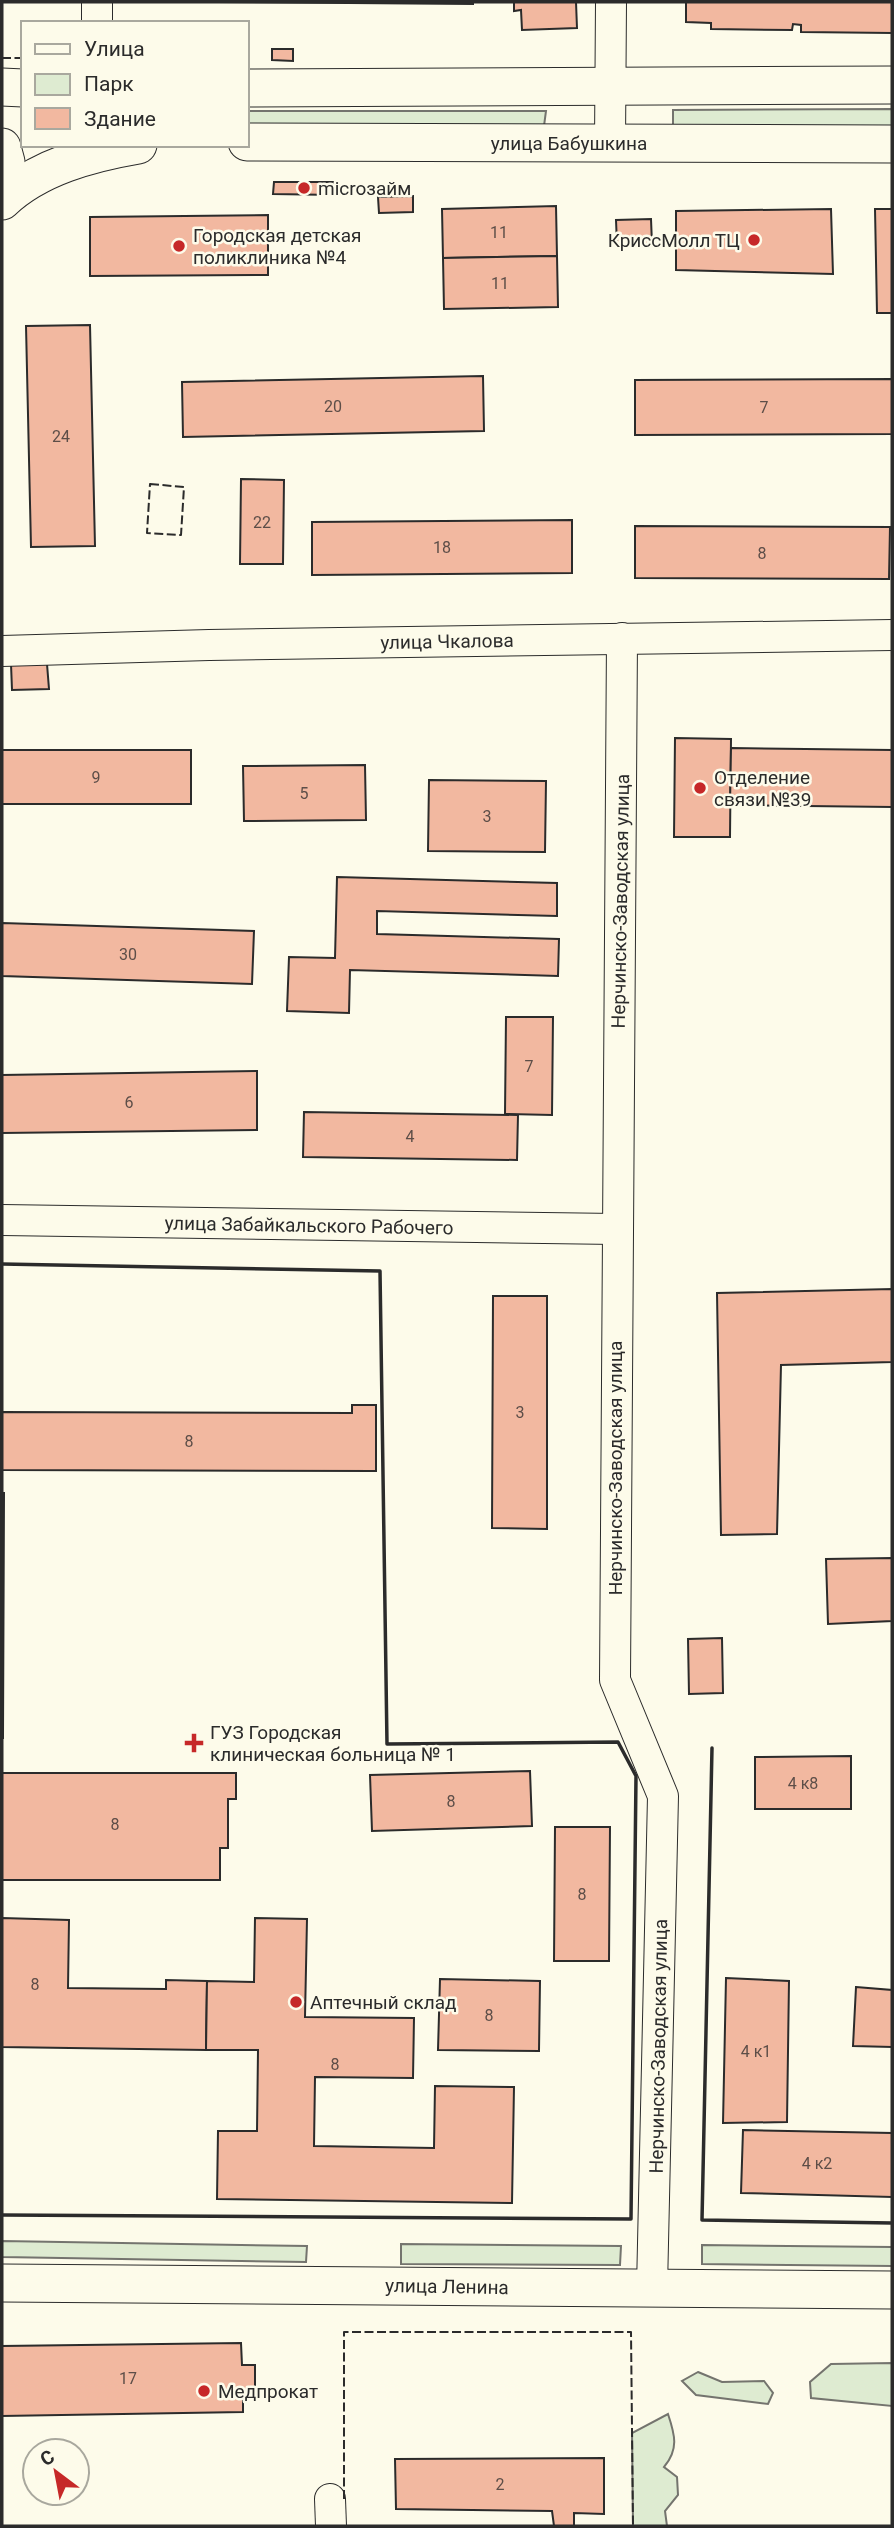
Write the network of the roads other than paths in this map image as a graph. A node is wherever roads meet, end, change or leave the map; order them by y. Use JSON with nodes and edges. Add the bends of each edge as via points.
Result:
{"nodes":[{"id":1,"x":97,"y":2,"type":"edge"},
{"id":2,"x":611,"y":2,"type":"edge"},
{"id":3,"x":97,"y":21,"type":"edge"},
{"id":4,"x":892,"y":85,"type":"edge"},
{"id":5,"x":608,"y":86,"type":"junction"},
{"id":6,"x":2,"y":87,"type":"edge"},
{"id":7,"x":21,"y":88,"type":"edge"},
{"id":8,"x":248,"y":88,"type":"edge"},
{"id":9,"x":248,"y":142,"type":"edge"},
{"id":10,"x":610,"y":143,"type":"junction"},
{"id":11,"x":892,"y":144,"type":"edge"},
{"id":12,"x":2,"y":147,"type":"edge"},
{"id":13,"x":125,"y":147,"type":"edge"},
{"id":14,"x":3,"y":200,"type":"edge"},
{"id":15,"x":892,"y":635,"type":"edge"},
{"id":16,"x":622,"y":638,"type":"junction"},
{"id":17,"x":2,"y":651,"type":"edge"},
{"id":18,"x":2,"y":1220,"type":"edge"},
{"id":19,"x":616,"y":1229,"type":"junction"},
{"id":20,"x":2,"y":2283,"type":"edge"},
{"id":21,"x":652,"y":2288,"type":"junction"},
{"id":22,"x":892,"y":2290,"type":"edge"}],
"edges":[{"from":1,"to":3,"type":"street"},
{"from":2,"to":5,"type":"street"},
{"from":4,"to":5,"type":"main road"},
{"from":5,"to":8,"type":"main road"},
{"from":5,"to":10,"type":"street"},
{"from":6,"to":7,"type":"main road"},
{"from":9,"to":10,"type":"main road","name":"улица Бабушкина"},
{"from":10,"to":11,"type":"main road","name":"улица Бабушкина"},
{"from":12,"to":14,"type":"main road","via":[[6,162]]},
{"from":13,"to":14,"type":"main road","via":[[99,151],[45,172]]},
{"from":15,"to":16,"type":"street","name":"улица Чкалова"},
{"from":16,"to":17,"type":"street","name":"улица Чкалова"},
{"from":16,"to":19,"type":"street","name":"Нерчинско-Заводская улица"},
{"from":18,"to":19,"type":"street","name":"улица Забайкальского Рабочего"},
{"from":19,"to":21,"type":"street","name":"Нерчинско-Заводская улица","via":[[615,1680],[663,1796]]},
{"from":20,"to":21,"type":"main road","name":"улица Ленина"},
{"from":21,"to":22,"type":"main road","name":"улица Ленина"}]}
